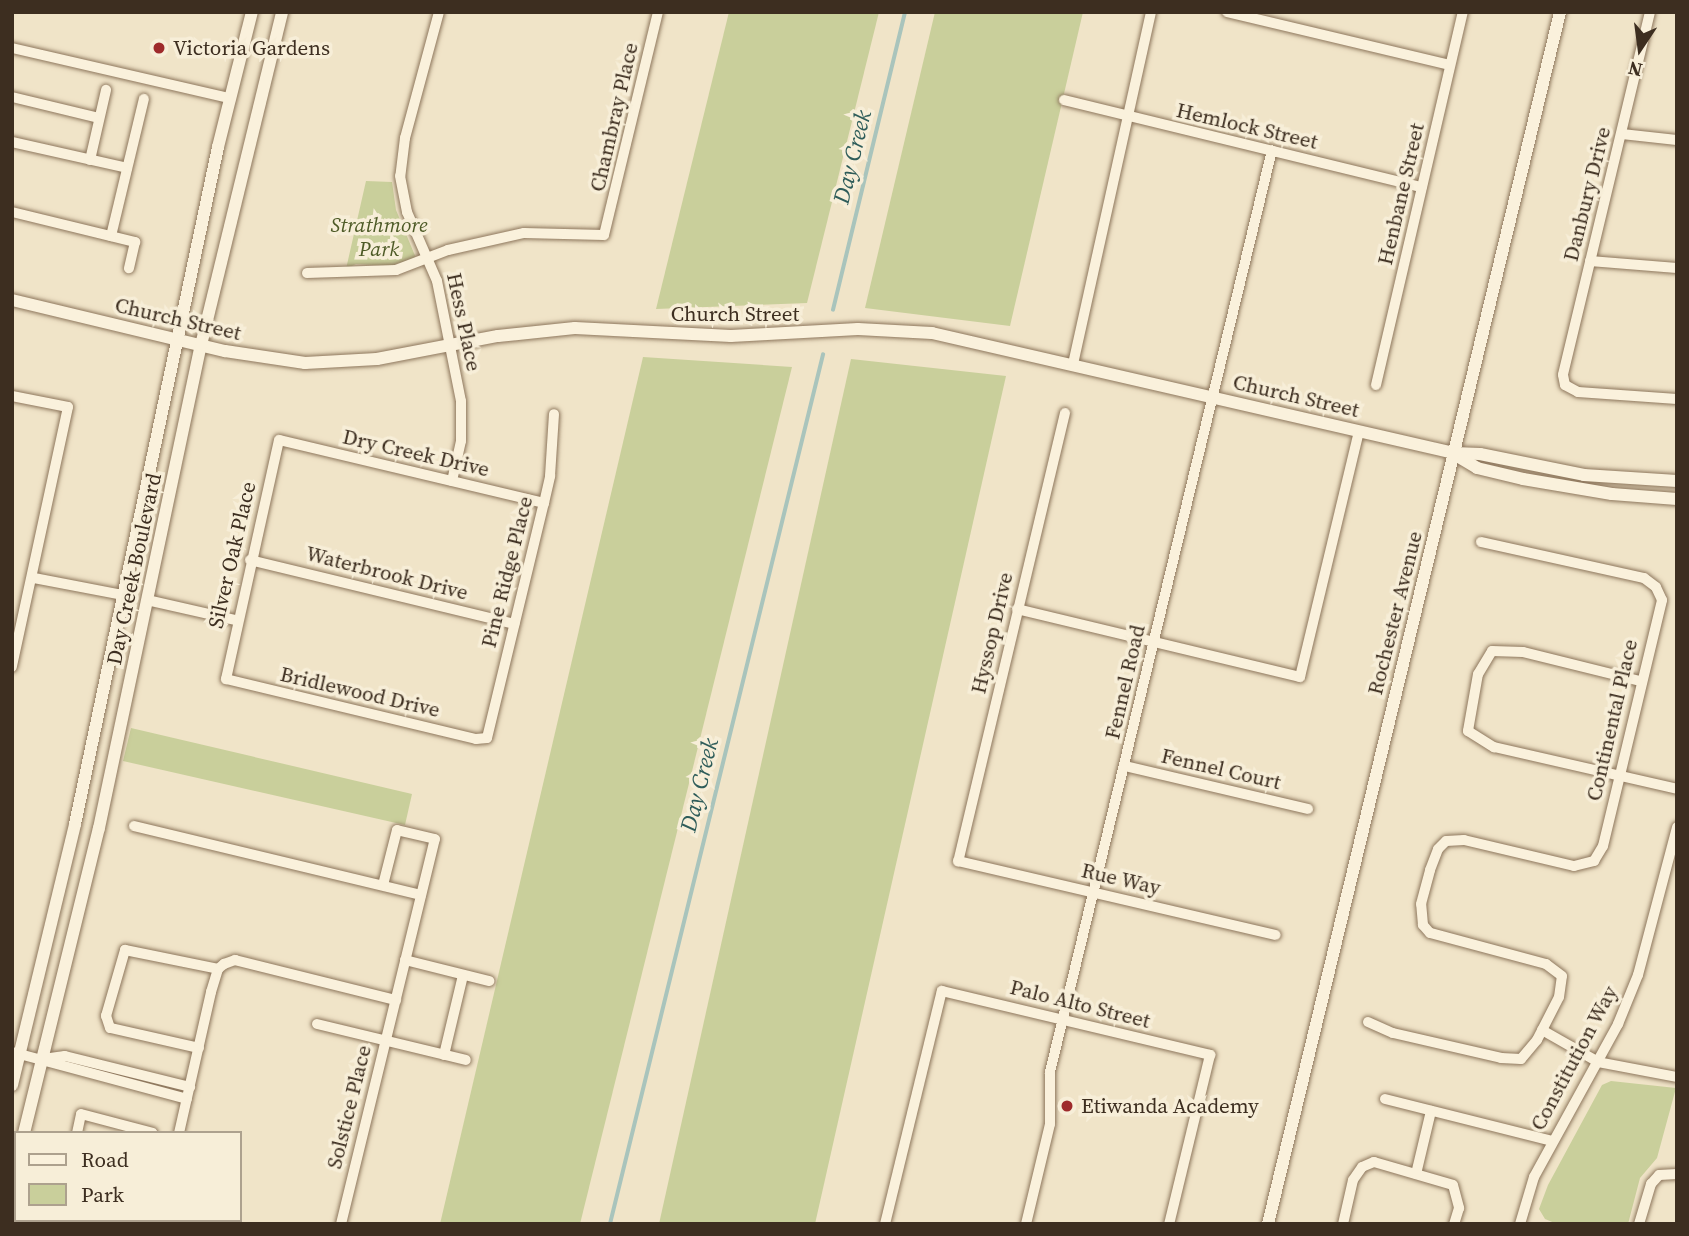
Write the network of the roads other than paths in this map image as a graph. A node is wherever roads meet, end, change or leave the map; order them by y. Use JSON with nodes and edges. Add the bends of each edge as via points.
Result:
{"nodes":[{"id":1,"x":253,"y":12,"type":"edge"},
{"id":2,"x":282,"y":12,"type":"edge"},
{"id":3,"x":439,"y":12,"type":"edge"},
{"id":4,"x":658,"y":12,"type":"edge"},
{"id":5,"x":1152,"y":12,"type":"edge"},
{"id":6,"x":1227,"y":12,"type":"edge"},
{"id":7,"x":1463,"y":12,"type":"edge"},
{"id":8,"x":1560,"y":12,"type":"edge"},
{"id":9,"x":1650,"y":12,"type":"edge"},
{"id":10,"x":12,"y":48,"type":"edge"},
{"id":11,"x":1450,"y":65,"type":"junction"},
{"id":12,"x":106,"y":90,"type":"dead end"},
{"id":13,"x":12,"y":97,"type":"edge"},
{"id":14,"x":228,"y":98,"type":"junction"},
{"id":15,"x":144,"y":99,"type":"dead end"},
{"id":16,"x":1064,"y":100,"type":"dead end"},
{"id":17,"x":99,"y":118,"type":"junction"},
{"id":18,"x":1126,"y":118,"type":"junction"},
{"id":19,"x":1622,"y":134,"type":"junction"},
{"id":20,"x":1677,"y":140,"type":"edge"},
{"id":21,"x":12,"y":142,"type":"edge"},
{"id":22,"x":1272,"y":150,"type":"junction"},
{"id":23,"x":90,"y":160,"type":"junction"},
{"id":24,"x":127,"y":168,"type":"junction"},
{"id":25,"x":1422,"y":187,"type":"junction"},
{"id":26,"x":12,"y":212,"type":"edge"},
{"id":27,"x":111,"y":236,"type":"junction"},
{"id":28,"x":428,"y":257,"type":"junction"},
{"id":29,"x":1590,"y":261,"type":"junction"},
{"id":30,"x":130,"y":268,"type":"dead end"},
{"id":31,"x":1677,"y":268,"type":"edge"},
{"id":32,"x":307,"y":273,"type":"dead end"},
{"id":33,"x":12,"y":300,"type":"edge"},
{"id":34,"x":176,"y":339,"type":"junction"},
{"id":35,"x":201,"y":345,"type":"junction"},
{"id":36,"x":450,"y":346,"type":"junction"},
{"id":37,"x":1073,"y":364,"type":"junction"},
{"id":38,"x":1376,"y":385,"type":"dead end"},
{"id":39,"x":12,"y":396,"type":"edge"},
{"id":40,"x":1215,"y":397,"type":"junction"},
{"id":41,"x":1677,"y":399,"type":"edge"},
{"id":42,"x":1065,"y":413,"type":"dead end"},
{"id":43,"x":554,"y":414,"type":"dead end"},
{"id":44,"x":1359,"y":431,"type":"junction"},
{"id":45,"x":279,"y":440,"type":"joint"},
{"id":46,"x":1454,"y":453,"type":"junction"},
{"id":47,"x":452,"y":481,"type":"junction"},
{"id":48,"x":1677,"y":481,"type":"edge"},
{"id":49,"x":1677,"y":499,"type":"edge"},
{"id":50,"x":544,"y":503,"type":"junction"},
{"id":51,"x":1481,"y":542,"type":"dead end"},
{"id":52,"x":250,"y":560,"type":"junction"},
{"id":53,"x":34,"y":578,"type":"junction"},
{"id":54,"x":123,"y":595,"type":"junction"},
{"id":55,"x":147,"y":600,"type":"junction"},
{"id":56,"x":1017,"y":609,"type":"junction"},
{"id":57,"x":236,"y":620,"type":"junction"},
{"id":58,"x":514,"y":624,"type":"junction"},
{"id":59,"x":1155,"y":641,"type":"junction"},
{"id":60,"x":14,"y":667,"type":"edge"},
{"id":61,"x":226,"y":679,"type":"joint"},
{"id":62,"x":1640,"y":681,"type":"junction"},
{"id":63,"x":487,"y":738,"type":"joint"},
{"id":64,"x":1125,"y":766,"type":"junction"},
{"id":65,"x":1619,"y":776,"type":"junction"},
{"id":66,"x":1677,"y":789,"type":"edge"},
{"id":67,"x":1308,"y":809,"type":"dead end"},
{"id":68,"x":134,"y":826,"type":"dead end"},
{"id":69,"x":1677,"y":827,"type":"edge"},
{"id":70,"x":957,"y":861,"type":"joint"},
{"id":71,"x":383,"y":885,"type":"junction"},
{"id":72,"x":1095,"y":893,"type":"junction"},
{"id":73,"x":421,"y":895,"type":"junction"},
{"id":74,"x":1275,"y":935,"type":"dead end"},
{"id":75,"x":405,"y":960,"type":"junction"},
{"id":76,"x":218,"y":969,"type":"junction"},
{"id":77,"x":463,"y":975,"type":"junction"},
{"id":78,"x":489,"y":981,"type":"dead end"},
{"id":79,"x":396,"y":999,"type":"junction"},
{"id":80,"x":1063,"y":1020,"type":"junction"},
{"id":81,"x":1368,"y":1022,"type":"dead end"},
{"id":82,"x":317,"y":1024,"type":"dead end"},
{"id":83,"x":1542,"y":1030,"type":"junction"},
{"id":84,"x":385,"y":1041,"type":"junction"},
{"id":85,"x":199,"y":1048,"type":"junction"},
{"id":86,"x":16,"y":1053,"type":"edge"},
{"id":87,"x":444,"y":1055,"type":"junction"},
{"id":88,"x":43,"y":1059,"type":"junction"},
{"id":89,"x":466,"y":1060,"type":"dead end"},
{"id":90,"x":1598,"y":1062,"type":"junction"},
{"id":91,"x":1677,"y":1077,"type":"edge"},
{"id":92,"x":12,"y":1085,"type":"edge"},
{"id":93,"x":190,"y":1087,"type":"junction"},
{"id":94,"x":187,"y":1099,"type":"junction"},
{"id":95,"x":1385,"y":1099,"type":"dead end"},
{"id":96,"x":1431,"y":1111,"type":"junction"},
{"id":97,"x":25,"y":1131,"type":"edge"},
{"id":98,"x":77,"y":1131,"type":"edge"},
{"id":99,"x":145,"y":1131,"type":"edge"},
{"id":100,"x":180,"y":1131,"type":"edge"},
{"id":101,"x":1552,"y":1141,"type":"junction"},
{"id":102,"x":1416,"y":1174,"type":"junction"},
{"id":103,"x":1677,"y":1174,"type":"edge"},
{"id":104,"x":341,"y":1224,"type":"edge"},
{"id":105,"x":886,"y":1224,"type":"edge"},
{"id":106,"x":1026,"y":1224,"type":"edge"},
{"id":107,"x":1169,"y":1224,"type":"edge"},
{"id":108,"x":1268,"y":1224,"type":"edge"},
{"id":109,"x":1343,"y":1224,"type":"edge"},
{"id":110,"x":1454,"y":1224,"type":"edge"},
{"id":111,"x":1520,"y":1224,"type":"edge"},
{"id":112,"x":1639,"y":1224,"type":"edge"}],
"edges":[{"from":1,"to":14,"type":"main road","name":"Day Creek Boulevard"},
{"from":2,"to":35,"type":"main road","name":"Day Creek Boulevard"},
{"from":3,"to":28,"type":"street","name":"Hess Place","via":[[400,171],[407,212]]},
{"from":4,"to":28,"type":"street","name":"Chambray Place","via":[[607,231],[597,236],[524,233]]},
{"from":5,"to":18,"type":"street"},
{"from":6,"to":11,"type":"street"},
{"from":7,"to":11,"type":"street","name":"Henbane Street"},
{"from":8,"to":46,"type":"main road","name":"Rochester Avenue"},
{"from":9,"to":19,"type":"street","name":"Danbury Drive"},
{"from":10,"to":14,"type":"street"},
{"from":11,"to":25,"type":"street","name":"Henbane Street"},
{"from":12,"to":17,"type":"street"},
{"from":13,"to":17,"type":"street"},
{"from":14,"to":34,"type":"main road","name":"Day Creek Boulevard"},
{"from":15,"to":24,"type":"street"},
{"from":16,"to":18,"type":"street","name":"Hemlock Street"},
{"from":17,"to":23,"type":"street"},
{"from":18,"to":22,"type":"street","name":"Hemlock Street"},
{"from":18,"to":37,"type":"street","via":[[1113,200]]},
{"from":19,"to":20,"type":"street"},
{"from":19,"to":29,"type":"street","name":"Danbury Drive"},
{"from":21,"to":23,"type":"street"},
{"from":22,"to":25,"type":"street","name":"Hemlock Street"},
{"from":22,"to":40,"type":"street","name":"Fennel Road"},
{"from":23,"to":24,"type":"street"},
{"from":24,"to":27,"type":"street"},
{"from":25,"to":38,"type":"street","name":"Henbane Street"},
{"from":26,"to":27,"type":"street"},
{"from":27,"to":30,"type":"street","via":[[135,242]]},
{"from":28,"to":32,"type":"street","via":[[383,272]]},
{"from":28,"to":36,"type":"street","name":"Hess Place"},
{"from":29,"to":31,"type":"street"},
{"from":29,"to":41,"type":"street","name":"Danbury Drive","via":[[1563,364],[1565,385],[1600,394]]},
{"from":33,"to":34,"type":"main road","name":"Church Street"},
{"from":34,"to":35,"type":"main road","name":"Church Street"},
{"from":34,"to":54,"type":"main road","name":"Day Creek Boulevard"},
{"from":35,"to":36,"type":"main road","name":"Church Street","via":[[262,358],[324,363]]},
{"from":35,"to":55,"type":"main road","name":"Day Creek Boulevard"},
{"from":36,"to":37,"type":"main road","name":"Church Street","via":[[575,328],[731,336],[897,329],[967,339]]},
{"from":36,"to":47,"type":"street","name":"Hess Place","via":[[462,415]]},
{"from":37,"to":40,"type":"main road","name":"Church Street"},
{"from":39,"to":53,"type":"street","via":[[68,407]]},
{"from":40,"to":44,"type":"main road","name":"Church Street"},
{"from":40,"to":59,"type":"street","name":"Fennel Road"},
{"from":42,"to":56,"type":"street","name":"Hyssop Drive"},
{"from":43,"to":50,"type":"street","name":"Pine Ridge Place","via":[[556,433]]},
{"from":44,"to":46,"type":"main road","name":"Church Street"},
{"from":44,"to":59,"type":"street","via":[[1300,677]]},
{"from":45,"to":47,"type":"street","name":"Dry Creek Drive"},
{"from":45,"to":52,"type":"street","name":"Silver Oak Place"},
{"from":46,"to":48,"type":"main road","name":"Church Street","via":[[1584,475]]},
{"from":46,"to":49,"type":"main road","name":"Church Street","via":[[1477,468],[1523,480]]},
{"from":46,"to":108,"type":"main road","name":"Rochester Avenue"},
{"from":47,"to":50,"type":"street","name":"Dry Creek Drive"},
{"from":50,"to":58,"type":"street","name":"Pine Ridge Place"},
{"from":51,"to":62,"type":"street","name":"Continental Place","via":[[1644,578],[1656,587],[1662,600]]},
{"from":52,"to":57,"type":"street","name":"Silver Oak Place"},
{"from":52,"to":58,"type":"street","name":"Waterbrook Drive"},
{"from":53,"to":54,"type":"street"},
{"from":53,"to":60,"type":"street"},
{"from":54,"to":86,"type":"main road","name":"Day Creek Boulevard","via":[[75,824]]},
{"from":55,"to":57,"type":"street"},
{"from":55,"to":88,"type":"main road","name":"Day Creek Boulevard","via":[[99,828]]},
{"from":56,"to":59,"type":"street"},
{"from":56,"to":70,"type":"street","name":"Hyssop Drive"},
{"from":57,"to":61,"type":"street","name":"Silver Oak Place"},
{"from":58,"to":63,"type":"street","name":"Pine Ridge Place"},
{"from":59,"to":64,"type":"street","name":"Fennel Road"},
{"from":61,"to":63,"type":"street","name":"Bridlewood Drive"},
{"from":62,"to":65,"type":"street","name":"Continental Place"},
{"from":62,"to":65,"type":"street","via":[[1514,650],[1492,651],[1478,674],[1468,731],[1494,747]]},
{"from":64,"to":67,"type":"street","name":"Fennel Court"},
{"from":64,"to":72,"type":"street","name":"Fennel Road"},
{"from":65,"to":66,"type":"street"},
{"from":65,"to":83,"type":"street","name":"Continental Place","via":[[1603,846],[1594,861],[1574,866],[1464,840],[1446,841],[1430,870],[1421,904],[1423,925],[1440,937],[1546,964],[1562,975],[1559,997]]},
{"from":68,"to":71,"type":"street"},
{"from":69,"to":90,"type":"street","name":"Constitution Way","via":[[1638,975]]},
{"from":70,"to":72,"type":"street","name":"Rue Way"},
{"from":71,"to":73,"type":"street"},
{"from":71,"to":73,"type":"street","name":"Solstice Place","via":[[397,830],[435,839]]},
{"from":72,"to":74,"type":"street","name":"Rue Way"},
{"from":72,"to":80,"type":"street","name":"Fennel Road"},
{"from":73,"to":75,"type":"street","name":"Solstice Place"},
{"from":75,"to":77,"type":"street"},
{"from":75,"to":79,"type":"street","name":"Solstice Place"},
{"from":76,"to":79,"type":"street","via":[[235,960]]},
{"from":76,"to":85,"type":"street"},
{"from":76,"to":85,"type":"street","via":[[125,950],[106,1016],[110,1028]]},
{"from":77,"to":78,"type":"street"},
{"from":77,"to":87,"type":"street"},
{"from":79,"to":84,"type":"street","name":"Solstice Place"},
{"from":80,"to":105,"type":"street","name":"Palo Alto Street","via":[[942,990]]},
{"from":80,"to":106,"type":"street","name":"Fennel Road","via":[[1049,1072],[1050,1124]]},
{"from":80,"to":107,"type":"street","name":"Palo Alto Street","via":[[1210,1055]]},
{"from":81,"to":83,"type":"street","via":[[1393,1033],[1521,1059]]},
{"from":82,"to":84,"type":"street"},
{"from":83,"to":90,"type":"street"},
{"from":84,"to":87,"type":"street"},
{"from":84,"to":104,"type":"street","name":"Solstice Place"},
{"from":85,"to":93,"type":"street"},
{"from":86,"to":88,"type":"street"},
{"from":86,"to":92,"type":"main road","name":"Day Creek Boulevard"},
{"from":87,"to":89,"type":"street"},
{"from":88,"to":93,"type":"street","via":[[65,1056]]},
{"from":88,"to":94,"type":"street"},
{"from":88,"to":97,"type":"main road","name":"Day Creek Boulevard"},
{"from":90,"to":91,"type":"street"},
{"from":90,"to":101,"type":"street","name":"Constitution Way"},
{"from":93,"to":94,"type":"street"},
{"from":94,"to":100,"type":"street"},
{"from":95,"to":96,"type":"street"},
{"from":96,"to":101,"type":"street"},
{"from":96,"to":102,"type":"street"},
{"from":98,"to":99,"type":"street","via":[[81,1114]]},
{"from":101,"to":111,"type":"street","name":"Constitution Way","via":[[1534,1177]]},
{"from":102,"to":109,"type":"street","via":[[1374,1162],[1362,1167],[1353,1180]]},
{"from":102,"to":110,"type":"street","via":[[1453,1185],[1458,1194]]},
{"from":103,"to":112,"type":"street","via":[[1659,1175],[1651,1184]]}]}
